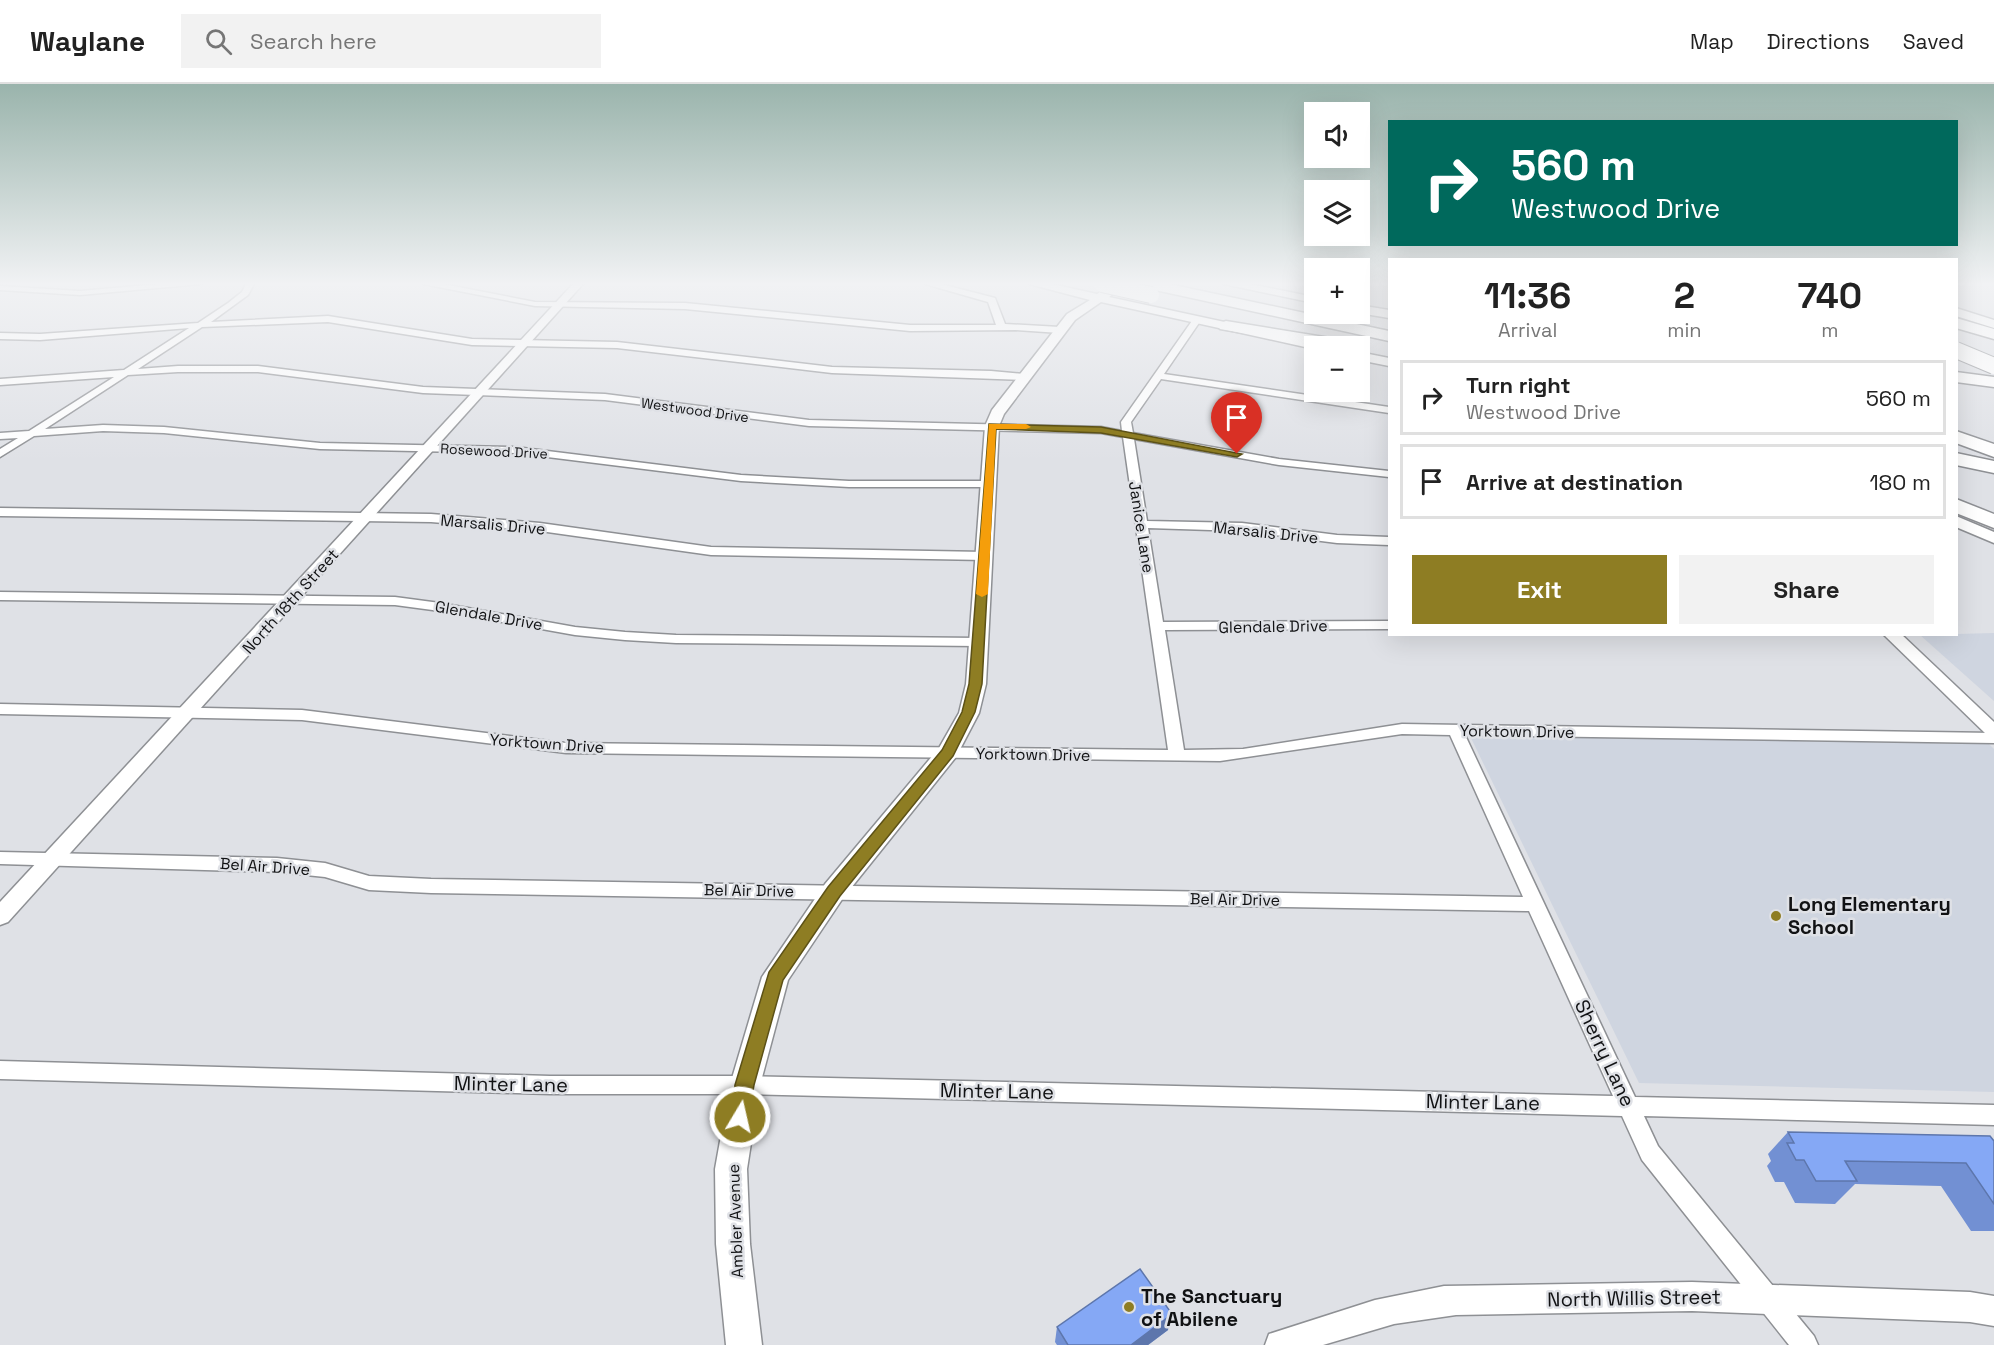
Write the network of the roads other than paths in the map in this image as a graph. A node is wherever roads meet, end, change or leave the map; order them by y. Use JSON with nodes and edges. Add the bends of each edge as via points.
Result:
{"nodes":[{"id":1,"x":173,"y":343,"type":"edge"},
{"id":2,"x":487,"y":343,"type":"edge"},
{"id":3,"x":1050,"y":343,"type":"edge"},
{"id":4,"x":1182,"y":343,"type":"edge"},
{"id":5,"x":1368,"y":343,"type":"edge"},
{"id":6,"x":524,"y":345,"type":"junction"},
{"id":7,"x":1388,"y":348,"type":"edge"},
{"id":8,"x":1370,"y":350,"type":"edge"},
{"id":9,"x":1958,"y":351,"type":"edge"},
{"id":10,"x":1388,"y":353,"type":"edge"},
{"id":11,"x":1370,"y":358,"type":"edge"},
{"id":12,"x":1958,"y":358,"type":"edge"},
{"id":13,"x":1388,"y":362,"type":"edge"},
{"id":14,"x":1994,"y":365,"type":"edge"},
{"id":15,"x":125,"y":374,"type":"junction"},
{"id":16,"x":1160,"y":376,"type":"junction"},
{"id":17,"x":1024,"y":377,"type":"junction"},
{"id":18,"x":1958,"y":377,"type":"edge"},
{"id":19,"x":0,"y":382,"type":"edge"},
{"id":20,"x":1994,"y":382,"type":"edge"},
{"id":21,"x":482,"y":392,"type":"junction"},
{"id":22,"x":1388,"y":410,"type":"edge"},
{"id":23,"x":992,"y":426,"type":"junction"},
{"id":24,"x":31,"y":434,"type":"junction"},
{"id":25,"x":1126,"y":434,"type":"junction"},
{"id":26,"x":0,"y":436,"type":"edge"},
{"id":27,"x":1958,"y":438,"type":"edge"},
{"id":28,"x":431,"y":448,"type":"junction"},
{"id":29,"x":1994,"y":451,"type":"edge"},
{"id":30,"x":0,"y":454,"type":"edge"},
{"id":31,"x":1958,"y":459,"type":"edge"},
{"id":32,"x":1994,"y":467,"type":"edge"},
{"id":33,"x":1388,"y":474,"type":"edge"},
{"id":34,"x":1958,"y":475,"type":"edge"},
{"id":35,"x":1994,"y":483,"type":"edge"},
{"id":36,"x":988,"y":484,"type":"junction"},
{"id":37,"x":1958,"y":506,"type":"edge"},
{"id":38,"x":0,"y":512,"type":"edge"},
{"id":39,"x":368,"y":516,"type":"junction"},
{"id":40,"x":1958,"y":522,"type":"edge"},
{"id":41,"x":1994,"y":522,"type":"edge"},
{"id":42,"x":1143,"y":524,"type":"junction"},
{"id":43,"x":1994,"y":538,"type":"edge"},
{"id":44,"x":1388,"y":541,"type":"edge"},
{"id":45,"x":985,"y":556,"type":"junction"},
{"id":46,"x":0,"y":596,"type":"edge"},
{"id":47,"x":292,"y":600,"type":"junction"},
{"id":48,"x":1388,"y":625,"type":"edge"},
{"id":49,"x":1157,"y":626,"type":"junction"},
{"id":50,"x":1893,"y":636,"type":"edge"},
{"id":51,"x":978,"y":642,"type":"junction"},
{"id":52,"x":0,"y":709,"type":"edge"},
{"id":53,"x":188,"y":712,"type":"junction"},
{"id":54,"x":1455,"y":730,"type":"junction"},
{"id":55,"x":1994,"y":732,"type":"edge"},
{"id":56,"x":1994,"y":738,"type":"edge"},
{"id":57,"x":948,"y":753,"type":"junction"},
{"id":58,"x":1177,"y":756,"type":"junction"},
{"id":59,"x":0,"y":858,"type":"edge"},
{"id":60,"x":53,"y":859,"type":"junction"},
{"id":61,"x":834,"y":891,"type":"junction"},
{"id":62,"x":1536,"y":904,"type":"junction"},
{"id":63,"x":0,"y":916,"type":"edge"},
{"id":64,"x":0,"y":1071,"type":"edge"},
{"id":65,"x":745,"y":1085,"type":"junction"},
{"id":66,"x":1630,"y":1106,"type":"junction"},
{"id":67,"x":1994,"y":1115,"type":"edge"},
{"id":68,"x":1764,"y":1298,"type":"junction"},
{"id":69,"x":1994,"y":1311,"type":"edge"},
{"id":70,"x":744,"y":1345,"type":"edge"},
{"id":71,"x":1280,"y":1345,"type":"edge"},
{"id":72,"x":1805,"y":1345,"type":"edge"}],
"edges":[{"from":1,"to":15,"type":"street"},
{"from":2,"to":6,"type":"street"},
{"from":3,"to":17,"type":"main road","name":"Ambler Avenue"},
{"from":4,"to":16,"type":"street","name":"Janice Lane"},
{"from":5,"to":7,"type":"highway"},
{"from":6,"to":17,"type":"street","via":[[617,345],[832,370]]},
{"from":6,"to":21,"type":"street","name":"North 18th Street"},
{"from":8,"to":10,"type":"highway"},
{"from":9,"to":14,"type":"highway","bridge":true},
{"from":11,"to":13,"type":"main road"},
{"from":12,"to":14,"type":"highway"},
{"from":15,"to":19,"type":"street","name":"Westwood Drive"},
{"from":15,"to":21,"type":"street","name":"Westwood Drive","via":[[188,368],[258,369],[380,386]]},
{"from":15,"to":24,"type":"street"},
{"from":16,"to":22,"type":"street"},
{"from":16,"to":25,"type":"street","name":"Janice Lane","via":[[1128,416]]},
{"from":17,"to":23,"type":"main road","name":"Ambler Avenue"},
{"from":18,"to":20,"type":"highway"},
{"from":21,"to":23,"type":"street","name":"Westwood Drive","via":[[605,397],[809,423]]},
{"from":21,"to":28,"type":"street","name":"North 18th Street"},
{"from":23,"to":25,"type":"street","name":"Westwood Drive","via":[[1065,427]]},
{"from":23,"to":36,"type":"main road","name":"Ambler Avenue"},
{"from":24,"to":26,"type":"street","name":"Rosewood Drive"},
{"from":24,"to":28,"type":"street","name":"Rosewood Drive","via":[[142,429],[320,446]]},
{"from":24,"to":30,"type":"street"},
{"from":25,"to":33,"type":"street","name":"Westwood Drive","via":[[1279,462]]},
{"from":25,"to":42,"type":"street","name":"Janice Lane"},
{"from":27,"to":29,"type":"highway"},
{"from":28,"to":36,"type":"street","name":"Rosewood Drive","via":[[532,451],[741,478],[849,484]]},
{"from":28,"to":39,"type":"street","name":"North 18th Street"},
{"from":31,"to":32,"type":"highway"},
{"from":34,"to":35,"type":"highway"},
{"from":36,"to":45,"type":"main road","name":"Ambler Avenue"},
{"from":37,"to":41,"type":"highway"},
{"from":38,"to":39,"type":"street","name":"Marsalis Drive"},
{"from":39,"to":45,"type":"street","name":"Marsalis Drive","via":[[540,527],[711,551]]},
{"from":39,"to":47,"type":"street","name":"North 18th Street"},
{"from":40,"to":43,"type":"main road"},
{"from":42,"to":44,"type":"street","name":"Marsalis Drive","via":[[1242,527]]},
{"from":42,"to":49,"type":"street","name":"Janice Lane"},
{"from":45,"to":51,"type":"main road","name":"Ambler Avenue"},
{"from":46,"to":47,"type":"street","name":"Glendale Drive"},
{"from":47,"to":51,"type":"street","name":"Glendale Drive","via":[[437,604],[576,631],[627,636]]},
{"from":47,"to":53,"type":"street","name":"North 18th Street"},
{"from":48,"to":49,"type":"street","name":"Glendale Drive"},
{"from":49,"to":58,"type":"street","name":"Janice Lane"},
{"from":50,"to":55,"type":"street"},
{"from":51,"to":57,"type":"main road","name":"Ambler Avenue","via":[[976,684],[969,712]]},
{"from":52,"to":53,"type":"street","name":"Yorktown Drive"},
{"from":53,"to":57,"type":"street","name":"Yorktown Drive","via":[[351,719],[566,748]]},
{"from":53,"to":60,"type":"street","name":"North 18th Street"},
{"from":54,"to":56,"type":"street","name":"Yorktown Drive"},
{"from":54,"to":58,"type":"street","name":"Yorktown Drive","via":[[1402,729],[1254,754]]},
{"from":54,"to":62,"type":"street","name":"Sherry Lane"},
{"from":57,"to":58,"type":"street","name":"Yorktown Drive"},
{"from":57,"to":61,"type":"main road","name":"Ambler Avenue"},
{"from":59,"to":60,"type":"street","name":"Bel Air Drive"},
{"from":60,"to":61,"type":"street","name":"Bel Air Drive","via":[[277,865],[325,870],[369,883],[431,886]]},
{"from":60,"to":63,"type":"street","name":"North 18th Street"},
{"from":61,"to":62,"type":"street","name":"Bel Air Drive"},
{"from":61,"to":65,"type":"main road","name":"Ambler Avenue","via":[[775,977]]},
{"from":62,"to":66,"type":"street","name":"Sherry Lane"},
{"from":64,"to":65,"type":"street","name":"Minter Lane","via":[[573,1085]]},
{"from":65,"to":66,"type":"street","name":"Minter Lane"},
{"from":65,"to":70,"type":"main road","name":"Ambler Avenue","via":[[731,1168],[733,1244]]},
{"from":66,"to":67,"type":"street","name":"Minter Lane"},
{"from":66,"to":68,"type":"street","name":"Sherry Lane","via":[[1650,1153]]},
{"from":68,"to":69,"type":"street","name":"North Willis Street"},
{"from":68,"to":71,"type":"street","name":"North Willis Street","via":[[1612,1295],[1435,1302],[1356,1318]]},
{"from":68,"to":72,"type":"street","name":"Sherry Lane"}]}
